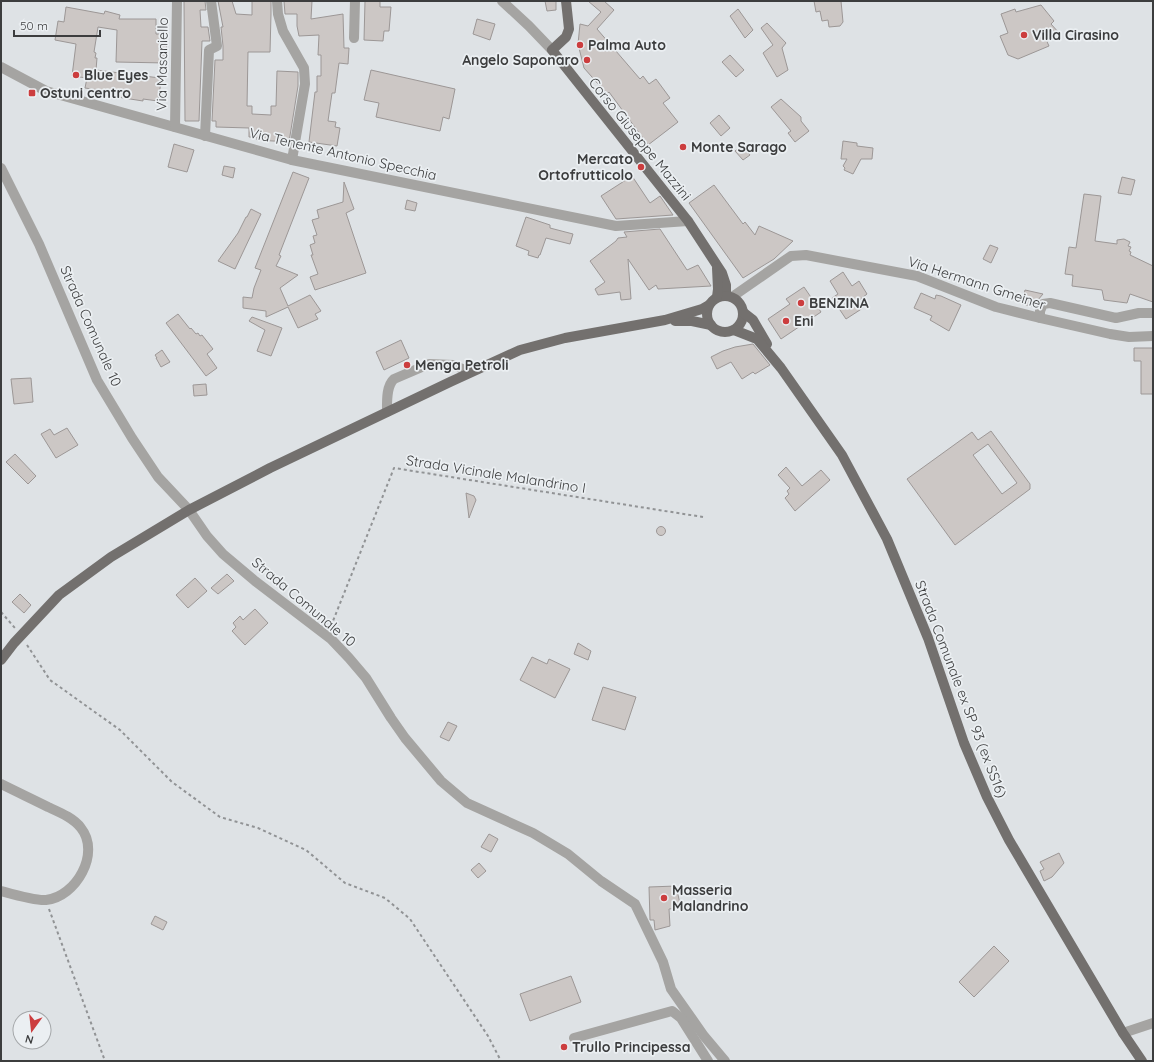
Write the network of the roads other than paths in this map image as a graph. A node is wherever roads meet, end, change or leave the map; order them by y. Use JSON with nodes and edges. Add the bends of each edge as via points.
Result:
{"nodes":[{"id":1,"x":178,"y":1,"type":"edge"},
{"id":2,"x":211,"y":1,"type":"edge"},
{"id":3,"x":278,"y":1,"type":"edge"},
{"id":4,"x":355,"y":1,"type":"edge"},
{"id":5,"x":502,"y":1,"type":"edge"},
{"id":6,"x":566,"y":1,"type":"edge"},
{"id":7,"x":354,"y":38,"type":"dead end"},
{"id":8,"x":552,"y":50,"type":"junction"},
{"id":9,"x":1,"y":67,"type":"edge"},
{"id":10,"x":175,"y":127,"type":"junction"},
{"id":11,"x":205,"y":136,"type":"junction"},
{"id":12,"x":292,"y":160,"type":"junction"},
{"id":13,"x":1,"y":168,"type":"edge"},
{"id":14,"x":688,"y":221,"type":"junction"},
{"id":15,"x":725,"y":296,"type":"junction"},
{"id":16,"x":709,"y":305,"type":"junction"},
{"id":17,"x":744,"y":313,"type":"junction"},
{"id":18,"x":1153,"y":313,"type":"edge"},
{"id":19,"x":1040,"y":318,"type":"junction"},
{"id":20,"x":665,"y":320,"type":"junction"},
{"id":21,"x":711,"y":325,"type":"junction"},
{"id":22,"x":734,"y":330,"type":"junction"},
{"id":23,"x":1153,"y":336,"type":"edge"},
{"id":24,"x":781,"y":368,"type":"junction"},
{"id":25,"x":470,"y":372,"type":"junction"},
{"id":26,"x":387,"y":412,"type":"junction"},
{"id":27,"x":189,"y":510,"type":"junction"},
{"id":28,"x":1,"y":660,"type":"edge"},
{"id":29,"x":1,"y":784,"type":"edge"},
{"id":30,"x":1,"y":891,"type":"edge"},
{"id":31,"x":1153,"y":1022,"type":"edge"},
{"id":32,"x":1123,"y":1033,"type":"junction"},
{"id":33,"x":574,"y":1038,"type":"dead end"},
{"id":34,"x":708,"y":1061,"type":"edge"},
{"id":35,"x":725,"y":1061,"type":"edge"},
{"id":36,"x":1142,"y":1061,"type":"edge"}],
"edges":[{"from":1,"to":10,"type":"street","name":"Via Masaniello"},
{"from":2,"to":11,"type":"street","via":[[216,46],[209,50]]},
{"from":3,"to":12,"type":"street","via":[[278,14],[283,31],[304,68],[305,78]]},
{"from":4,"to":7,"type":"street"},
{"from":5,"to":8,"type":"street","name":"Corso Giuseppe Mazzini"},
{"from":6,"to":8,"type":"main road","via":[[568,33]]},
{"from":8,"to":14,"type":"main road","name":"Corso Giuseppe Mazzini"},
{"from":9,"to":10,"type":"street","name":"Via Tenente Antonio Specchia","via":[[46,91]]},
{"from":10,"to":11,"type":"street","name":"Via Tenente Antonio Specchia"},
{"from":11,"to":12,"type":"street","name":"Via Tenente Antonio Specchia"},
{"from":12,"to":14,"type":"street","name":"Via Tenente Antonio Specchia","via":[[616,226]]},
{"from":13,"to":27,"type":"street","name":"Strada Comunale 10","via":[[40,244],[97,380],[158,477]]},
{"from":14,"to":15,"type":"main road","name":"Corso Giuseppe Mazzini","via":[[717,264],[718,289]]},
{"from":15,"to":16,"type":"main road"},
{"from":15,"to":17,"type":"main road","via":[[741,305]]},
{"from":15,"to":19,"type":"street","name":"Via Hermann Gmeiner","via":[[791,256],[806,255],[916,276],[996,307]]},
{"from":16,"to":20,"type":"main road"},
{"from":16,"to":21,"type":"main road","via":[[707,318]]},
{"from":17,"to":22,"type":"main road","via":[[742,321]]},
{"from":17,"to":24,"type":"main road","name":"Strada Comunale ex SP 93 (ex SS16)","via":[[753,320]]},
{"from":18,"to":19,"type":"street","via":[[1116,318],[1050,303],[1043,304]]},
{"from":19,"to":23,"type":"street","name":"Via Hermann Gmeiner","via":[[1110,334],[1129,337]]},
{"from":20,"to":21,"type":"main road"},
{"from":20,"to":25,"type":"main road","via":[[520,350]]},
{"from":21,"to":22,"type":"main road","via":[[721,332]]},
{"from":22,"to":24,"type":"main road","name":"Strada Comunale ex SP 93 (ex SS16)","via":[[757,339]]},
{"from":24,"to":32,"type":"main road","name":"Strada Comunale ex SP 93 (ex SS16)","via":[[842,455],[887,539],[928,638],[964,743],[987,797],[1009,840]]},
{"from":25,"to":26,"type":"main road"},
{"from":25,"to":26,"type":"street","via":[[453,366],[429,364],[394,379],[387,396]]},
{"from":26,"to":27,"type":"main road"},
{"from":27,"to":28,"type":"main road","via":[[111,557],[59,595],[19,633]]},
{"from":27,"to":35,"type":"street","name":"Strada Comunale 10","via":[[207,536],[224,554],[327,636],[349,658],[366,678],[405,738],[446,785],[467,803],[533,833],[568,854],[635,904],[663,962],[672,988],[704,1036]]},
{"from":29,"to":30,"type":"street","via":[[71,819],[81,827],[89,845],[82,874],[67,891],[46,900]]},
{"from":31,"to":32,"type":"street"},
{"from":32,"to":36,"type":"main road","name":"Strada Comunale ex SP 93 (ex SS16)"},
{"from":33,"to":34,"type":"street","via":[[672,1011],[681,1018]]}]}
